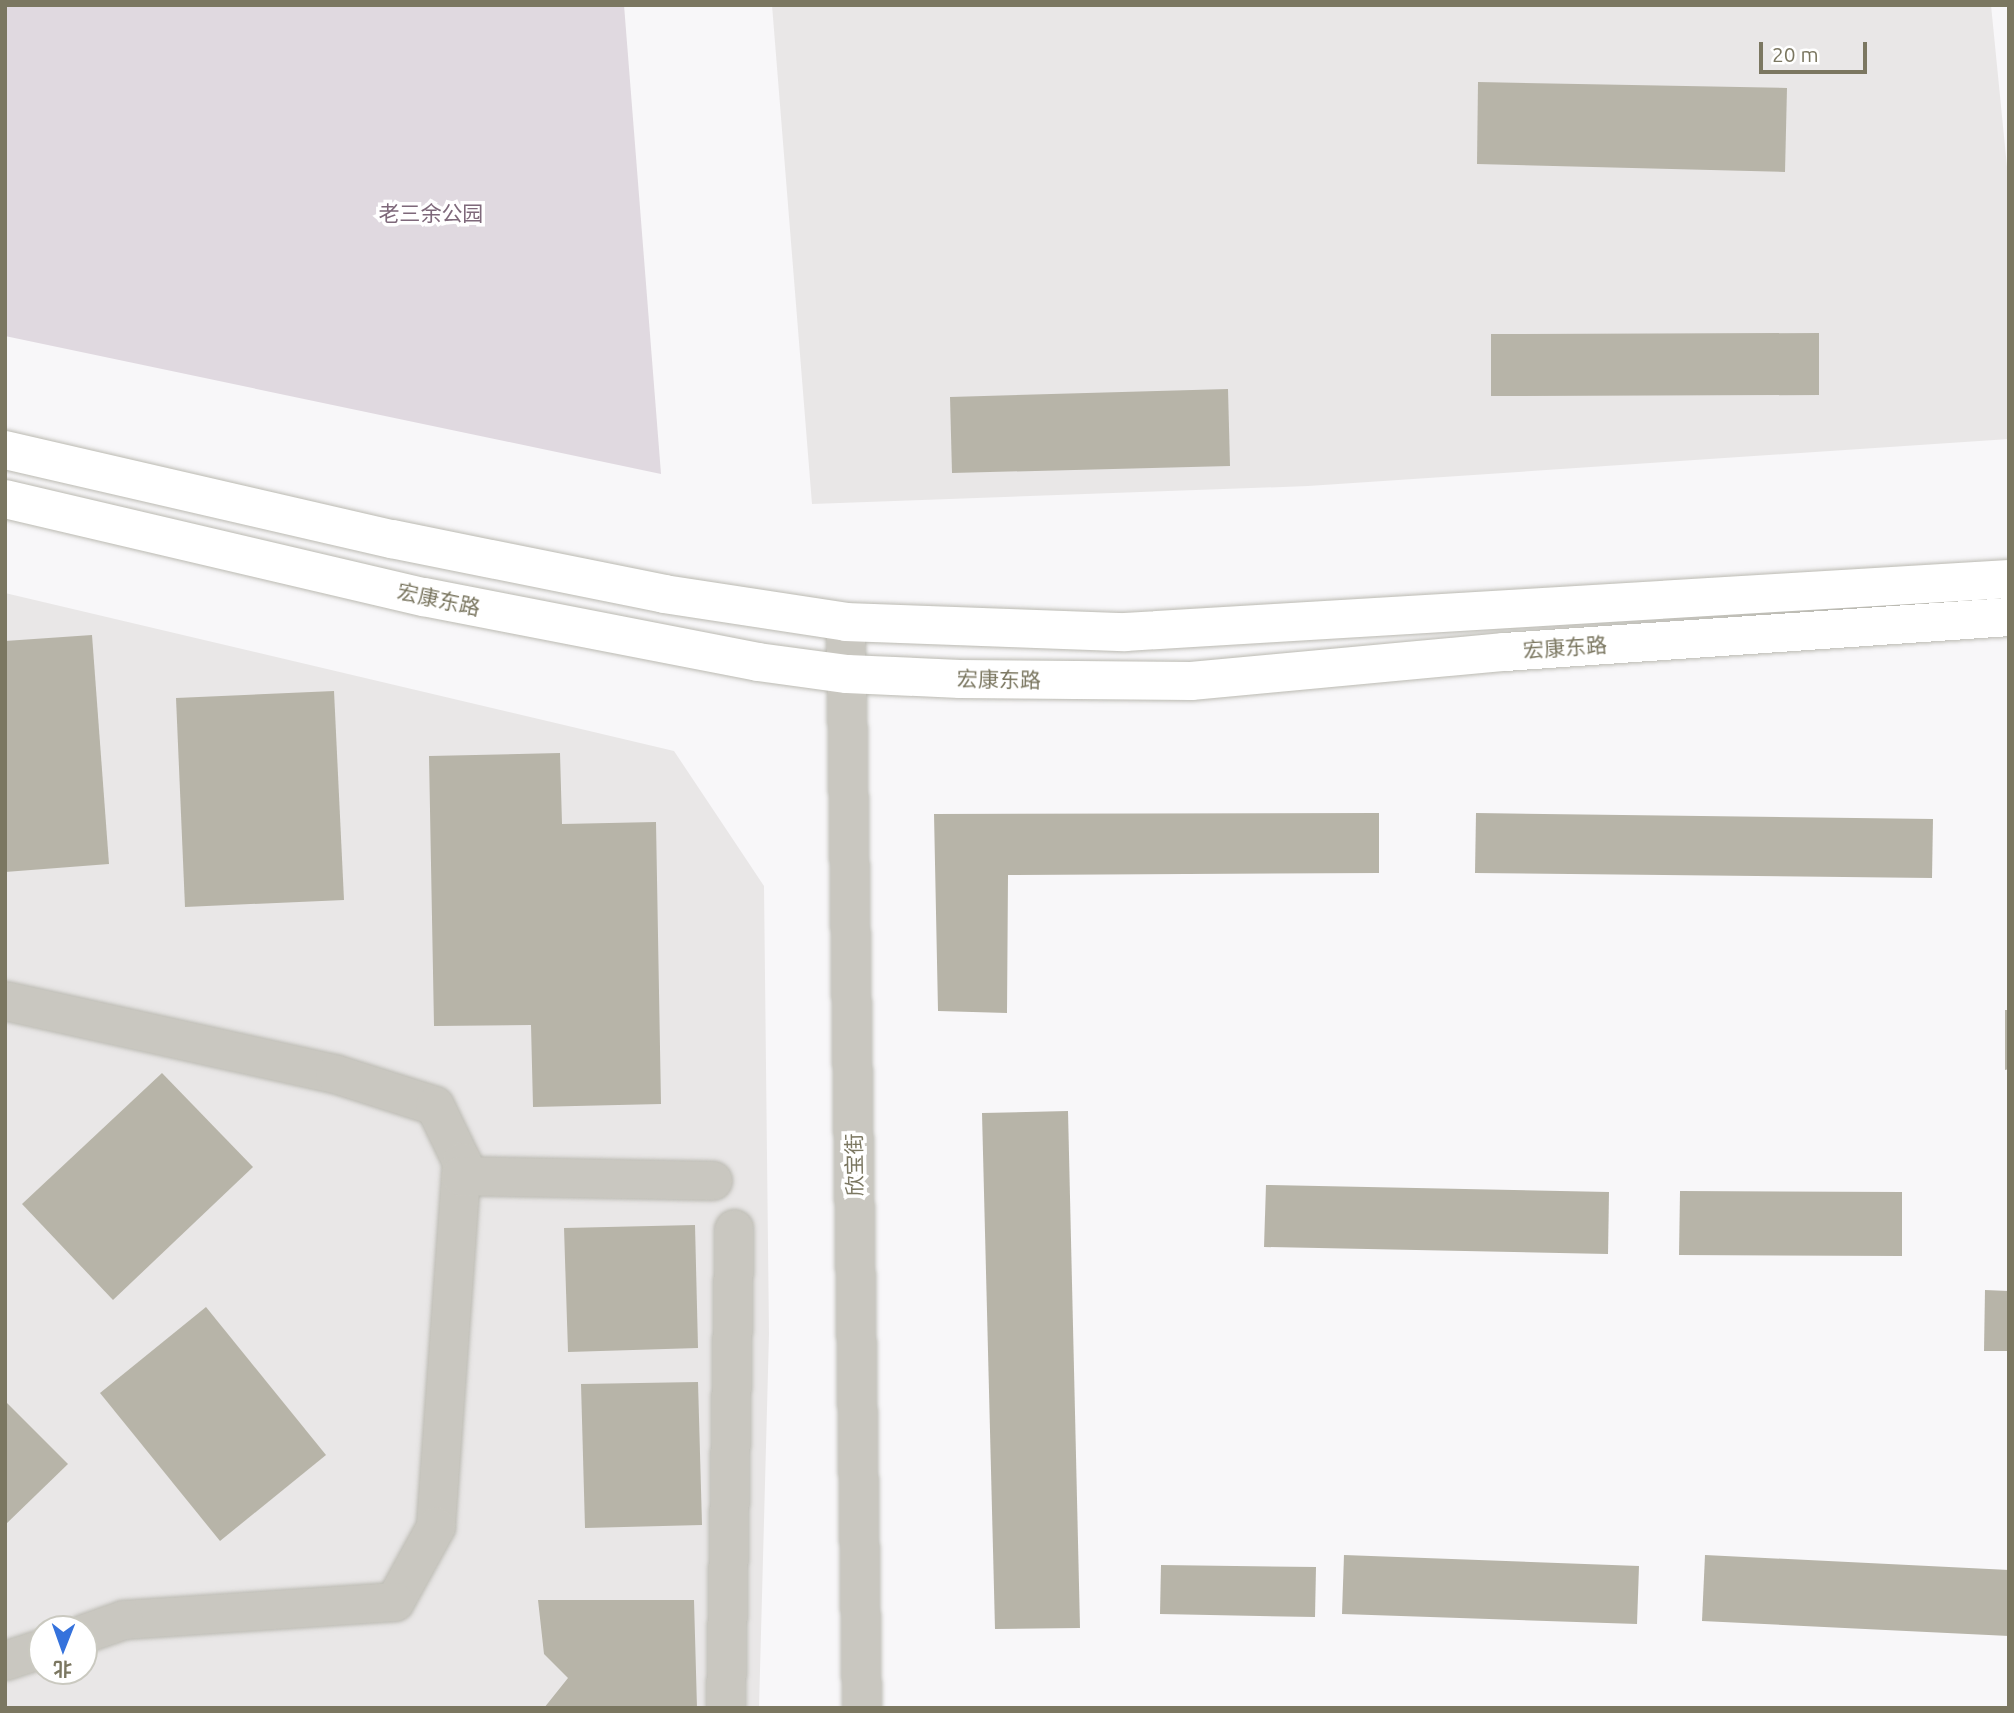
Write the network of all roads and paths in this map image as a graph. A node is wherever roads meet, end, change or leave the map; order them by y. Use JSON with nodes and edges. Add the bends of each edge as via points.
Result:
{"nodes":[{"id":1,"x":5,"y":450,"type":"edge"},
{"id":2,"x":5,"y":499,"type":"edge"},
{"id":3,"x":2009,"y":579,"type":"edge"},
{"id":4,"x":2009,"y":618,"type":"edge"},
{"id":5,"x":846,"y":622,"type":"junction"},
{"id":6,"x":847,"y":674,"type":"junction"},
{"id":7,"x":5,"y":1001,"type":"edge"},
{"id":8,"x":461,"y":1176,"type":"junction"},
{"id":9,"x":713,"y":1181,"type":"dead end"},
{"id":10,"x":734,"y":1229,"type":"dead end"},
{"id":11,"x":98,"y":1629,"type":"edge"},
{"id":12,"x":28,"y":1653,"type":"edge"},
{"id":13,"x":5,"y":1661,"type":"edge"},
{"id":14,"x":726,"y":1708,"type":"edge"},
{"id":15,"x":862,"y":1708,"type":"edge"}],
"edges":[{"from":1,"to":5,"type":"main road","name":"宏康东路","via":[[419,545],[664,594]]},
{"from":2,"to":6,"type":"main road","name":"宏康东路","via":[[424,597],[758,662]]},
{"from":3,"to":5,"type":"main road","name":"宏康东路","via":[[1125,632]]},
{"from":4,"to":6,"type":"main road","name":"宏康东路","via":[[1505,652],[1191,681]]},
{"from":5,"to":6,"type":"street","name":"欣宝街"},
{"from":6,"to":15,"type":"street","name":"欣宝街"},
{"from":7,"to":8,"type":"street","via":[[335,1074],[435,1106],[462,1162]]},
{"from":8,"to":9,"type":"street"},
{"from":8,"to":11,"type":"street","via":[[436,1527],[395,1602],[124,1620]]},
{"from":10,"to":14,"type":"street"},
{"from":12,"to":13,"type":"street"}]}
